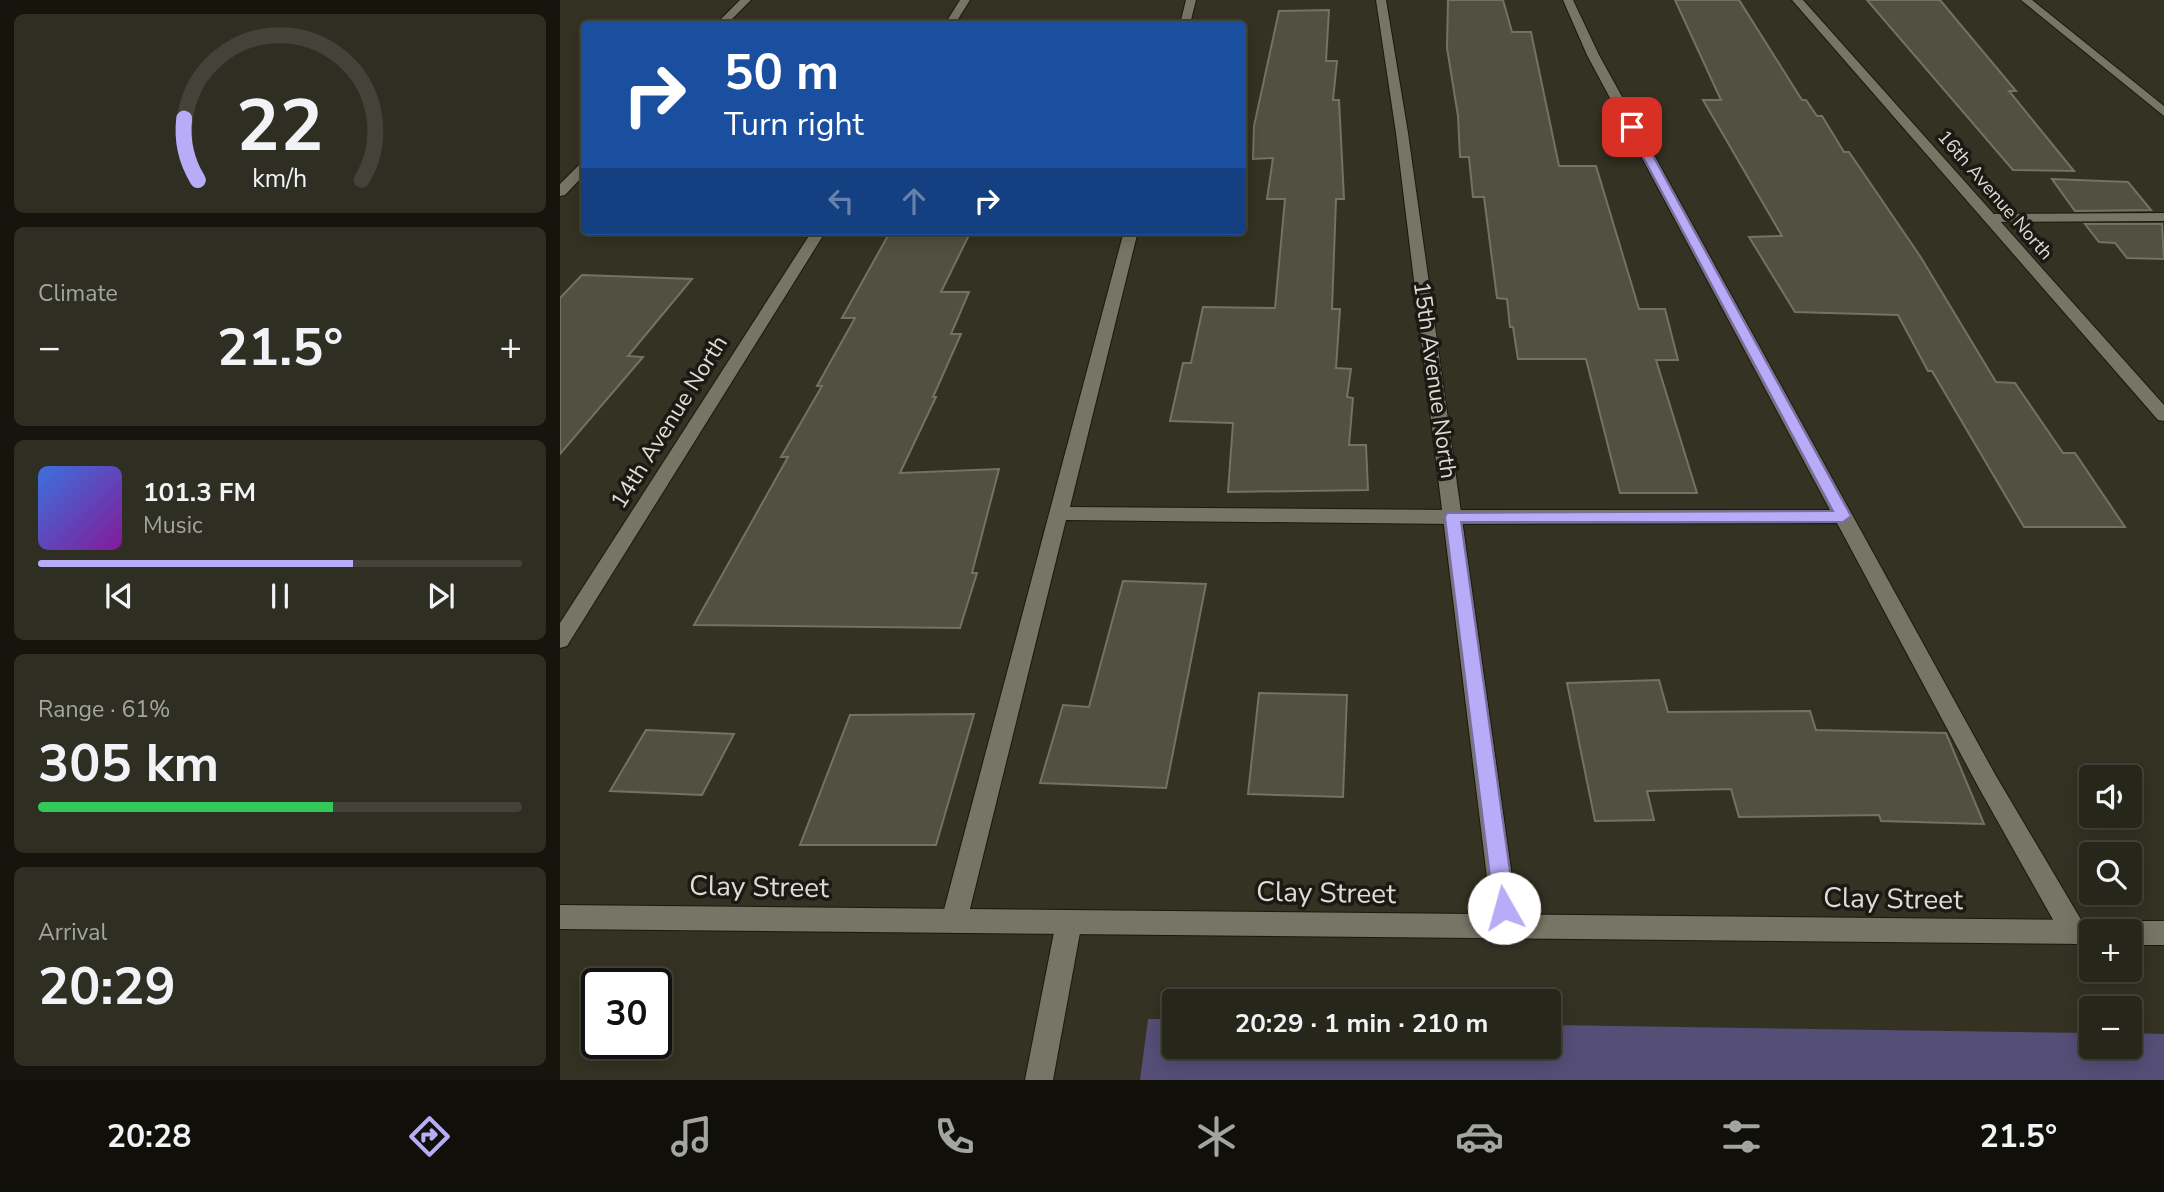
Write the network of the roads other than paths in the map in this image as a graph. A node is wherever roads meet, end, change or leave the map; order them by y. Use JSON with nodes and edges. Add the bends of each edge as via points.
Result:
{"nodes":[{"id":1,"x":746,"y":0,"type":"edge"},
{"id":2,"x":965,"y":0,"type":"edge"},
{"id":3,"x":1191,"y":0,"type":"edge"},
{"id":4,"x":1381,"y":0,"type":"edge"},
{"id":5,"x":1568,"y":0,"type":"edge"},
{"id":6,"x":1797,"y":0,"type":"edge"},
{"id":7,"x":2026,"y":0,"type":"edge"},
{"id":8,"x":724,"y":21,"type":"edge"},
{"id":9,"x":952,"y":21,"type":"edge"},
{"id":10,"x":1186,"y":21,"type":"edge"},
{"id":11,"x":2164,"y":112,"type":"edge"},
{"id":12,"x":581,"y":171,"type":"edge"},
{"id":13,"x":560,"y":192,"type":"edge"},
{"id":14,"x":2164,"y":217,"type":"edge"},
{"id":15,"x":1989,"y":218,"type":"junction"},
{"id":16,"x":816,"y":235,"type":"edge"},
{"id":17,"x":1129,"y":235,"type":"edge"},
{"id":18,"x":2164,"y":416,"type":"edge"},
{"id":19,"x":1058,"y":513,"type":"junction"},
{"id":20,"x":1843,"y":516,"type":"junction"},
{"id":21,"x":1453,"y":517,"type":"junction"},
{"id":22,"x":560,"y":640,"type":"edge"},
{"id":23,"x":560,"y":917,"type":"edge"},
{"id":24,"x":954,"y":921,"type":"junction"},
{"id":25,"x":1069,"y":922,"type":"junction"},
{"id":26,"x":2079,"y":926,"type":"edge"},
{"id":27,"x":1506,"y":927,"type":"junction"},
{"id":28,"x":2079,"y":932,"type":"edge"},
{"id":29,"x":2142,"y":933,"type":"edge"},
{"id":30,"x":2164,"y":933,"type":"edge"},
{"id":31,"x":1040,"y":1080,"type":"edge"}],
"edges":[{"from":1,"to":8,"type":"street"},
{"from":2,"to":9,"type":"street"},
{"from":3,"to":10,"type":"street"},
{"from":4,"to":21,"type":"street","name":"15th Avenue North"},
{"from":5,"to":20,"type":"street","via":[[1593,55]]},
{"from":6,"to":15,"type":"street","name":"16th Avenue North"},
{"from":7,"to":11,"type":"street"},
{"from":12,"to":13,"type":"street"},
{"from":14,"to":15,"type":"street"},
{"from":15,"to":18,"type":"street","name":"16th Avenue North"},
{"from":16,"to":22,"type":"street","name":"14th Avenue North"},
{"from":17,"to":19,"type":"street"},
{"from":19,"to":21,"type":"street"},
{"from":19,"to":24,"type":"street"},
{"from":20,"to":21,"type":"street"},
{"from":20,"to":26,"type":"street","via":[[1987,783]]},
{"from":21,"to":27,"type":"street","name":"15th Avenue North"},
{"from":23,"to":24,"type":"street","name":"Clay Street"},
{"from":24,"to":25,"type":"street","name":"Clay Street"},
{"from":25,"to":27,"type":"street","name":"Clay Street"},
{"from":25,"to":31,"type":"street"},
{"from":27,"to":28,"type":"street","name":"Clay Street"},
{"from":29,"to":30,"type":"street"}]}
